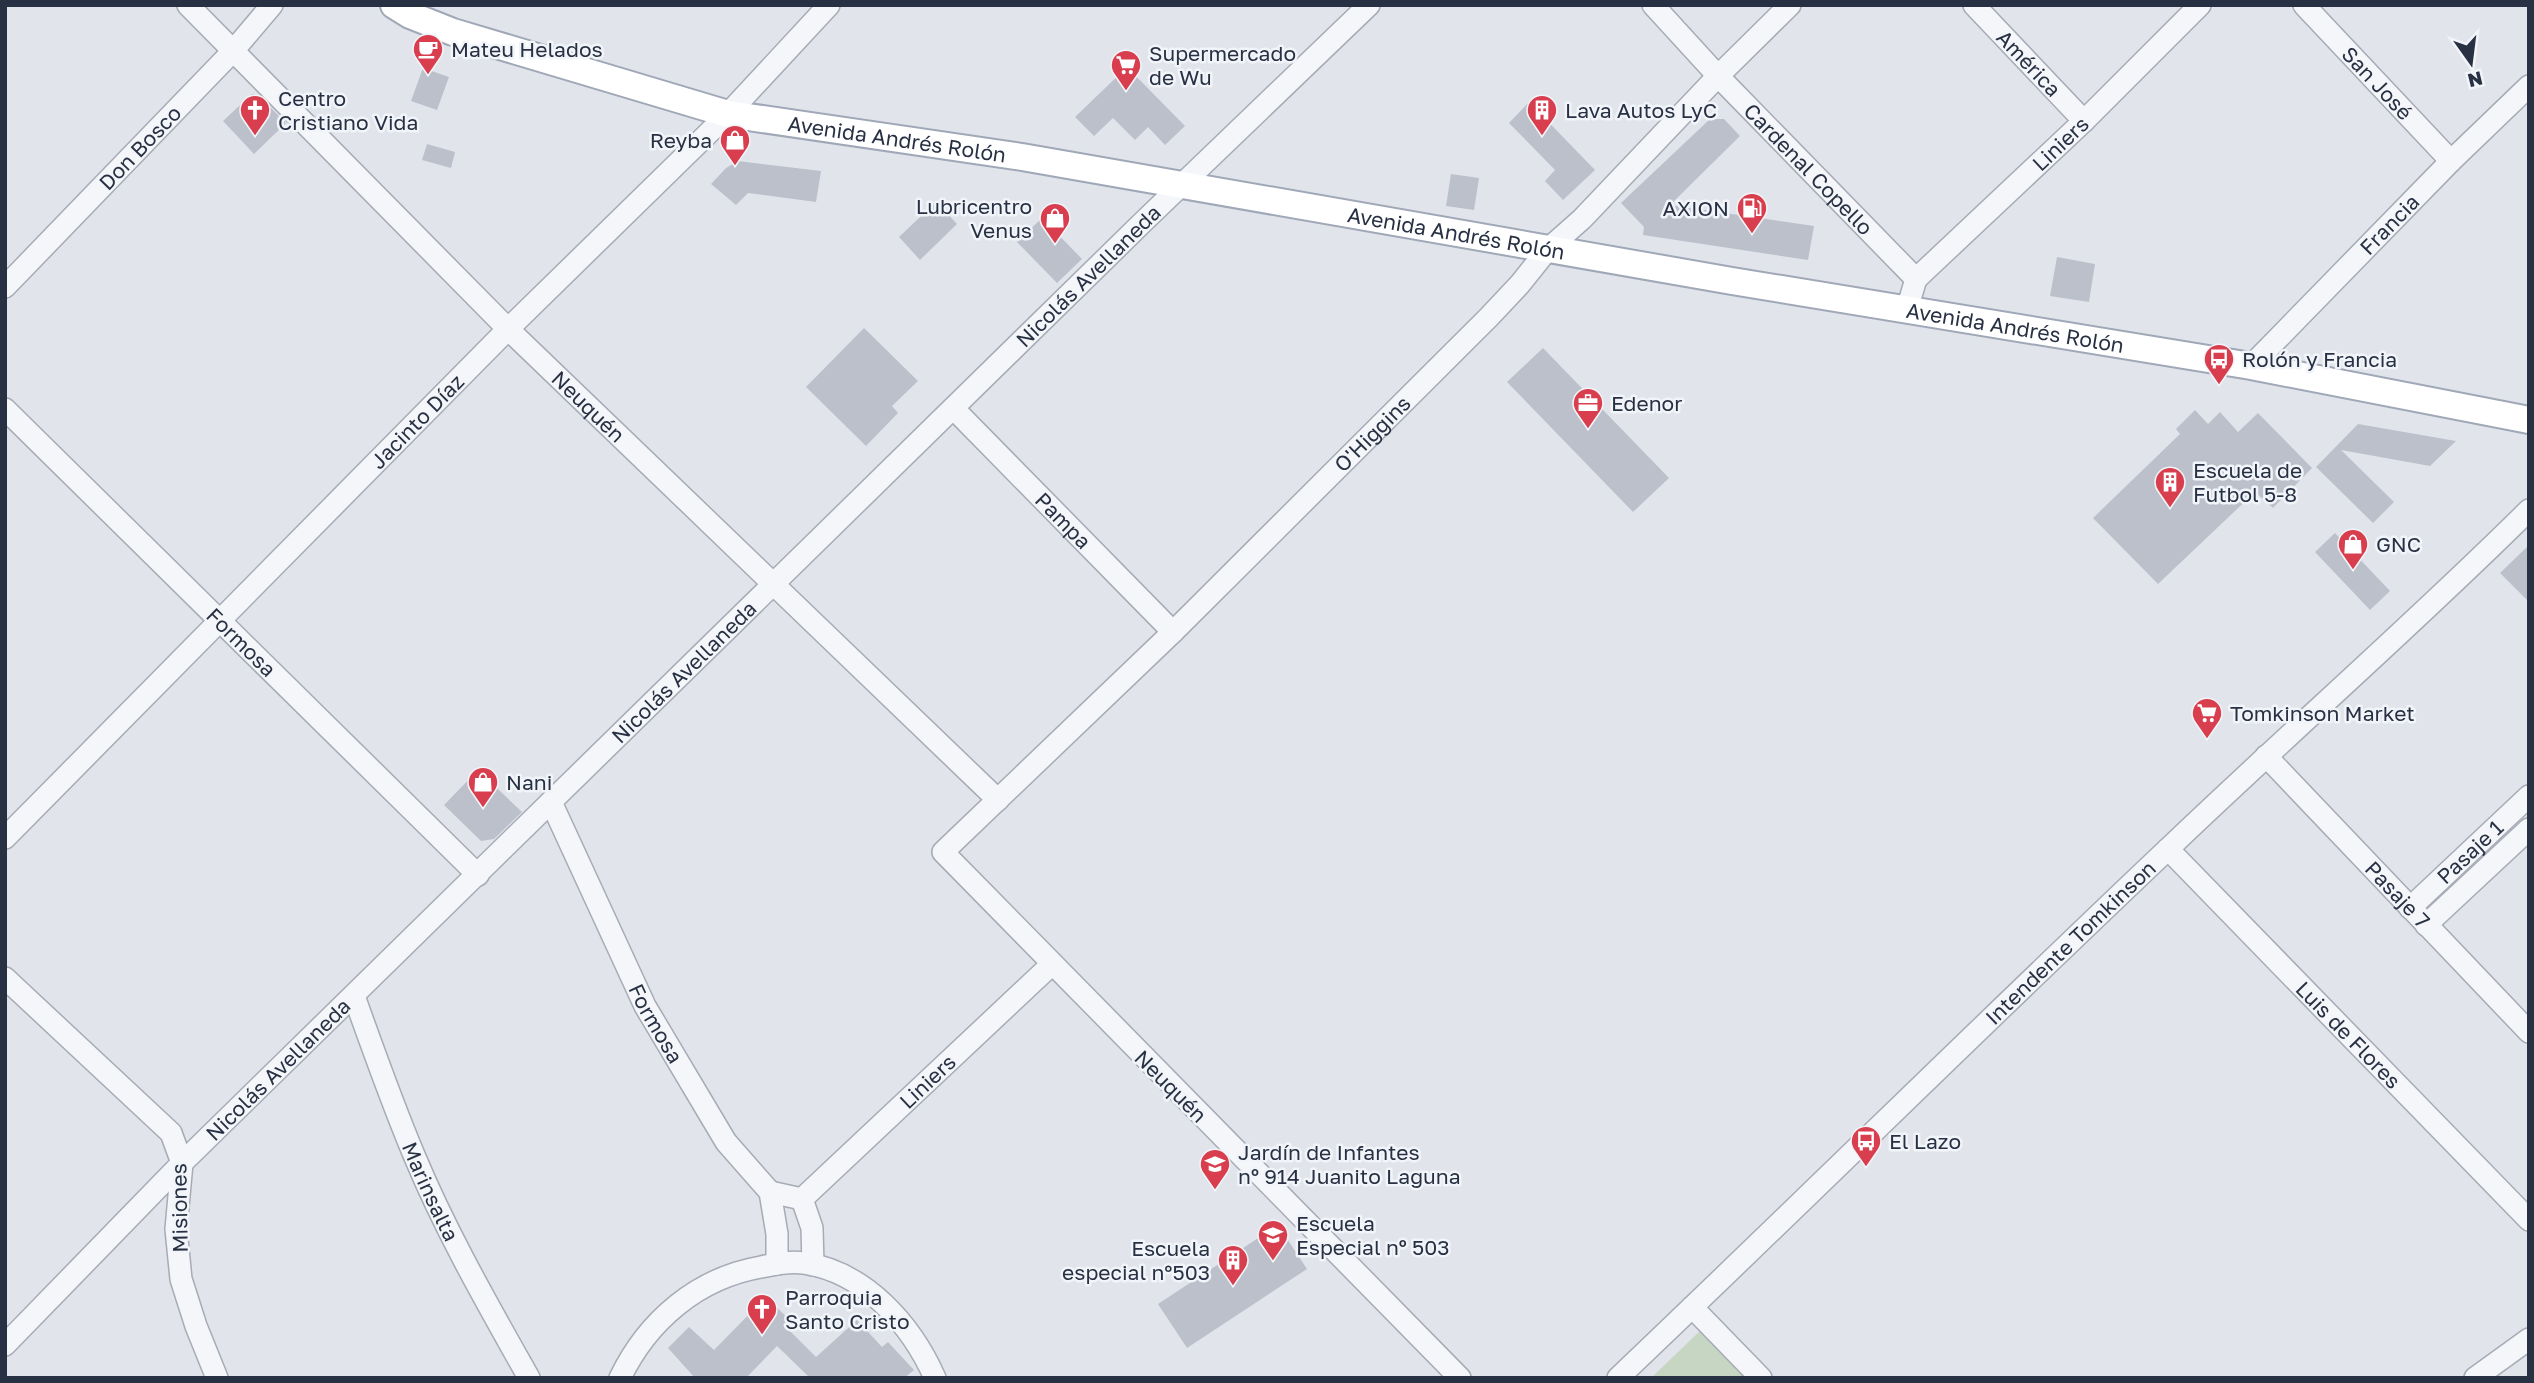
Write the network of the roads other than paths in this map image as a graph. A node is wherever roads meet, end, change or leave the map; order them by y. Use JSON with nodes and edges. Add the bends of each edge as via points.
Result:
{"nodes":[{"id":1,"x":188,"y":5,"type":"edge"},
{"id":2,"x":272,"y":5,"type":"edge"},
{"id":3,"x":394,"y":5,"type":"edge"},
{"id":4,"x":829,"y":5,"type":"edge"},
{"id":5,"x":1369,"y":5,"type":"edge"},
{"id":6,"x":1653,"y":5,"type":"edge"},
{"id":7,"x":1790,"y":5,"type":"edge"},
{"id":8,"x":1974,"y":5,"type":"edge"},
{"id":9,"x":2200,"y":5,"type":"edge"},
{"id":10,"x":2304,"y":5,"type":"edge"},
{"id":11,"x":233,"y":51,"type":"junction"},
{"id":12,"x":1718,"y":76,"type":"junction"},
{"id":13,"x":2529,"y":86,"type":"edge"},
{"id":14,"x":728,"y":114,"type":"junction"},
{"id":15,"x":2084,"y":121,"type":"junction"},
{"id":16,"x":2451,"y":161,"type":"junction"},
{"id":17,"x":1183,"y":185,"type":"junction"},
{"id":18,"x":1548,"y":248,"type":"junction"},
{"id":19,"x":1916,"y":279,"type":"junction"},
{"id":20,"x":5,"y":287,"type":"edge"},
{"id":21,"x":1907,"y":309,"type":"junction"},
{"id":22,"x":508,"y":329,"type":"junction"},
{"id":23,"x":2251,"y":366,"type":"junction"},
{"id":24,"x":5,"y":409,"type":"edge"},
{"id":25,"x":954,"y":409,"type":"junction"},
{"id":26,"x":2529,"y":420,"type":"edge"},
{"id":27,"x":2529,"y":510,"type":"edge"},
{"id":28,"x":774,"y":585,"type":"junction"},
{"id":29,"x":219,"y":619,"type":"junction"},
{"id":30,"x":1174,"y":632,"type":"junction"},
{"id":31,"x":2266,"y":757,"type":"junction"},
{"id":32,"x":2529,"y":796,"type":"edge"},
{"id":33,"x":998,"y":800,"type":"junction"},
{"id":34,"x":551,"y":802,"type":"junction"},
{"id":35,"x":2507,"y":817,"type":"junction"},
{"id":36,"x":2527,"y":834,"type":"edge"},
{"id":37,"x":5,"y":838,"type":"edge"},
{"id":38,"x":2168,"y":849,"type":"junction"},
{"id":39,"x":943,"y":852,"type":"joint"},
{"id":40,"x":478,"y":875,"type":"junction"},
{"id":41,"x":2410,"y":908,"type":"junction"},
{"id":42,"x":2426,"y":925,"type":"junction"},
{"id":43,"x":1051,"y":965,"type":"junction"},
{"id":44,"x":5,"y":978,"type":"edge"},
{"id":45,"x":354,"y":996,"type":"junction"},
{"id":46,"x":2529,"y":1032,"type":"edge"},
{"id":47,"x":182,"y":1163,"type":"junction"},
{"id":48,"x":770,"y":1192,"type":"junction"},
{"id":49,"x":802,"y":1199,"type":"junction"},
{"id":50,"x":2529,"y":1220,"type":"edge"},
{"id":51,"x":777,"y":1264,"type":"junction"},
{"id":52,"x":813,"y":1265,"type":"junction"},
{"id":53,"x":1692,"y":1307,"type":"junction"},
{"id":54,"x":2529,"y":1339,"type":"edge"},
{"id":55,"x":5,"y":1345,"type":"edge"},
{"id":56,"x":217,"y":1378,"type":"edge"},
{"id":57,"x":529,"y":1378,"type":"edge"},
{"id":58,"x":620,"y":1378,"type":"edge"},
{"id":59,"x":935,"y":1378,"type":"edge"},
{"id":60,"x":1460,"y":1378,"type":"edge"},
{"id":61,"x":1618,"y":1378,"type":"edge"},
{"id":62,"x":1761,"y":1378,"type":"edge"},
{"id":63,"x":2475,"y":1378,"type":"edge"}],
"edges":[{"from":1,"to":11,"type":"street","name":"Neuquén"},
{"from":2,"to":11,"type":"street","name":"Don Bosco"},
{"from":3,"to":14,"type":"main road","name":"Avenida Andrés Rolón","via":[[453,32]]},
{"from":4,"to":14,"type":"street","name":"Jacinto Díaz"},
{"from":5,"to":17,"type":"street","name":"Nicolás Avellaneda"},
{"from":6,"to":12,"type":"street","name":"Cardenal Copello"},
{"from":7,"to":12,"type":"street","name":"O'Higgins"},
{"from":8,"to":15,"type":"street","name":"América"},
{"from":9,"to":15,"type":"street","name":"Liniers"},
{"from":10,"to":16,"type":"street","name":"San José"},
{"from":11,"to":20,"type":"street","name":"Don Bosco"},
{"from":11,"to":22,"type":"street","name":"Neuquén"},
{"from":12,"to":18,"type":"street","name":"O'Higgins","via":[[1582,219]]},
{"from":12,"to":19,"type":"street","name":"Cardenal Copello"},
{"from":13,"to":16,"type":"street","name":"Francia"},
{"from":14,"to":17,"type":"main road","name":"Avenida Andrés Rolón"},
{"from":14,"to":22,"type":"street","name":"Jacinto Díaz"},
{"from":15,"to":19,"type":"street","name":"Liniers"},
{"from":16,"to":23,"type":"street","name":"Francia"},
{"from":17,"to":18,"type":"main road","name":"Avenida Andrés Rolón"},
{"from":17,"to":25,"type":"street","name":"Nicolás Avellaneda"},
{"from":18,"to":21,"type":"main road","name":"Avenida Andrés Rolón"},
{"from":18,"to":30,"type":"street","name":"O'Higgins","via":[[1489,317]]},
{"from":19,"to":21,"type":"street"},
{"from":21,"to":23,"type":"main road","name":"Avenida Andrés Rolón"},
{"from":22,"to":28,"type":"street","name":"Neuquén"},
{"from":22,"to":29,"type":"street","name":"Jacinto Díaz"},
{"from":23,"to":26,"type":"main road","name":"Avenida Andrés Rolón"},
{"from":24,"to":29,"type":"street","name":"Formosa"},
{"from":25,"to":28,"type":"street","name":"Nicolás Avellaneda"},
{"from":25,"to":30,"type":"street","name":"Pampa"},
{"from":27,"to":31,"type":"street","name":"Intendente Tomkinson","via":[[2428,610]]},
{"from":28,"to":33,"type":"street","name":"Neuquén"},
{"from":28,"to":34,"type":"street","name":"Nicolás Avellaneda"},
{"from":29,"to":37,"type":"street","name":"Jacinto Díaz"},
{"from":29,"to":40,"type":"street","name":"Formosa"},
{"from":30,"to":33,"type":"street","name":"O'Higgins"},
{"from":31,"to":38,"type":"street","name":"Intendente Tomkinson"},
{"from":31,"to":41,"type":"street","name":"Pasaje 7"},
{"from":32,"to":35,"type":"street","name":"Pasaje 1"},
{"from":33,"to":39,"type":"street","name":"O'Higgins"},
{"from":34,"to":40,"type":"street","name":"Nicolás Avellaneda"},
{"from":34,"to":48,"type":"street","name":"Formosa","via":[[645,1006],[726,1142]]},
{"from":35,"to":36,"type":"street"},
{"from":35,"to":41,"type":"street","name":"Pasaje 1"},
{"from":36,"to":42,"type":"street","name":"Pasaje 1"},
{"from":38,"to":50,"type":"street","name":"Luis de Flores"},
{"from":38,"to":53,"type":"street","name":"Intendente Tomkinson"},
{"from":39,"to":43,"type":"street","name":"Neuquén"},
{"from":40,"to":45,"type":"street","name":"Nicolás Avellaneda"},
{"from":41,"to":42,"type":"street","name":"Pasaje 7"},
{"from":42,"to":46,"type":"street","name":"Pasaje 7"},
{"from":43,"to":49,"type":"street","name":"Liniers"},
{"from":43,"to":60,"type":"street","name":"Neuquén"},
{"from":44,"to":47,"type":"street","name":"Misiones","via":[[171,1133]]},
{"from":45,"to":47,"type":"street","name":"Nicolás Avellaneda"},
{"from":45,"to":57,"type":"street","name":"Marinsalta","via":[[415,1158]]},
{"from":47,"to":55,"type":"street","name":"Nicolás Avellaneda"},
{"from":47,"to":56,"type":"street","name":"Misiones","via":[[176,1229],[181,1279]]},
{"from":48,"to":49,"type":"street"},
{"from":48,"to":51,"type":"street","via":[[778,1234]]},
{"from":49,"to":52,"type":"street","via":[[812,1228]]},
{"from":51,"to":52,"type":"street"},
{"from":51,"to":58,"type":"street","via":[[744,1270],[684,1299],[651,1329]]},
{"from":52,"to":59,"type":"street","via":[[847,1279],[903,1322]]},
{"from":53,"to":61,"type":"street","name":"Intendente Tomkinson"},
{"from":53,"to":62,"type":"street"},
{"from":54,"to":63,"type":"street"}]}
